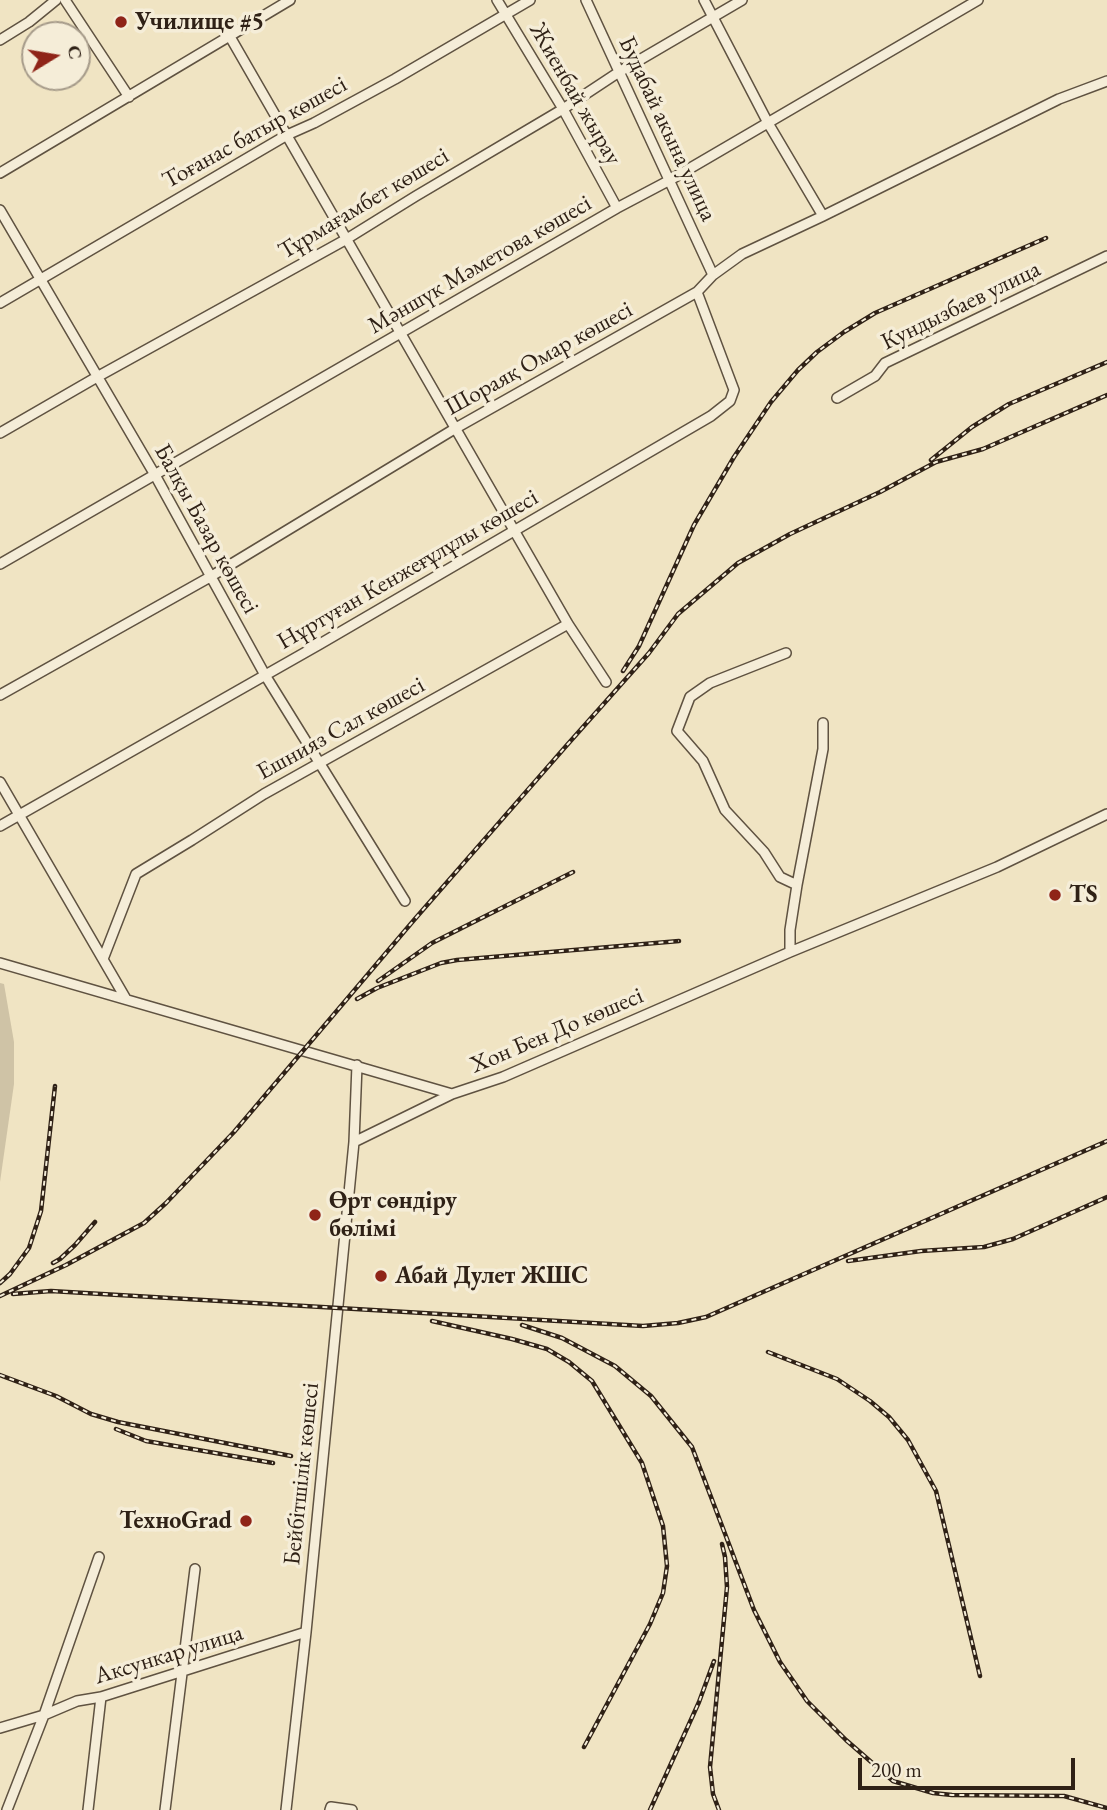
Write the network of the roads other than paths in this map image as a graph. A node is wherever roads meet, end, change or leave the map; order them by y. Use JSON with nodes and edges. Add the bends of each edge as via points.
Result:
{"nodes":[{"id":1,"x":56,"y":0,"type":"edge"},
{"id":2,"x":65,"y":0,"type":"edge"},
{"id":3,"x":290,"y":0,"type":"edge"},
{"id":4,"x":497,"y":0,"type":"edge"},
{"id":5,"x":530,"y":0,"type":"edge"},
{"id":6,"x":586,"y":0,"type":"edge"},
{"id":7,"x":704,"y":0,"type":"edge"},
{"id":8,"x":742,"y":0,"type":"edge"},
{"id":9,"x":975,"y":1,"type":"edge"},
{"id":10,"x":507,"y":15,"type":"junction"},
{"id":11,"x":713,"y":16,"type":"junction"},
{"id":12,"x":229,"y":35,"type":"junction"},
{"id":13,"x":0,"y":40,"type":"edge"},
{"id":14,"x":619,"y":72,"type":"junction"},
{"id":15,"x":1107,"y":81,"type":"edge"},
{"id":16,"x":129,"y":97,"type":"junction"},
{"id":17,"x":563,"y":109,"type":"junction"},
{"id":18,"x":768,"y":123,"type":"junction"},
{"id":19,"x":287,"y":135,"type":"junction"},
{"id":20,"x":0,"y":173,"type":"edge"},
{"id":21,"x":670,"y":180,"type":"junction"},
{"id":22,"x":617,"y":208,"type":"junction"},
{"id":23,"x":0,"y":209,"type":"edge"},
{"id":24,"x":823,"y":216,"type":"junction"},
{"id":25,"x":345,"y":240,"type":"junction"},
{"id":26,"x":1107,"y":256,"type":"edge"},
{"id":27,"x":713,"y":275,"type":"junction"},
{"id":28,"x":40,"y":279,"type":"junction"},
{"id":29,"x":697,"y":292,"type":"junction"},
{"id":30,"x":0,"y":303,"type":"edge"},
{"id":31,"x":400,"y":334,"type":"junction"},
{"id":32,"x":97,"y":377,"type":"junction"},
{"id":33,"x":837,"y":398,"type":"dead end"},
{"id":34,"x":456,"y":428,"type":"junction"},
{"id":35,"x":0,"y":433,"type":"edge"},
{"id":36,"x":155,"y":475,"type":"junction"},
{"id":37,"x":514,"y":532,"type":"junction"},
{"id":38,"x":0,"y":564,"type":"edge"},
{"id":39,"x":210,"y":577,"type":"junction"},
{"id":40,"x":568,"y":624,"type":"junction"},
{"id":41,"x":786,"y":653,"type":"dead end"},
{"id":42,"x":265,"y":675,"type":"junction"},
{"id":43,"x":606,"y":682,"type":"dead end"},
{"id":44,"x":0,"y":695,"type":"edge"},
{"id":45,"x":823,"y":723,"type":"dead end"},
{"id":46,"x":320,"y":763,"type":"junction"},
{"id":47,"x":0,"y":782,"type":"edge"},
{"id":48,"x":1107,"y":814,"type":"edge"},
{"id":49,"x":19,"y":815,"type":"junction"},
{"id":50,"x":0,"y":826,"type":"edge"},
{"id":51,"x":797,"y":885,"type":"junction"},
{"id":52,"x":405,"y":901,"type":"dead end"},
{"id":53,"x":790,"y":952,"type":"junction"},
{"id":54,"x":103,"y":959,"type":"junction"},
{"id":55,"x":0,"y":963,"type":"edge"},
{"id":56,"x":126,"y":999,"type":"junction"},
{"id":57,"x":357,"y":1065,"type":"junction"},
{"id":58,"x":452,"y":1094,"type":"junction"},
{"id":59,"x":354,"y":1142,"type":"junction"},
{"id":60,"x":99,"y":1557,"type":"dead end"},
{"id":61,"x":195,"y":1569,"type":"dead end"},
{"id":62,"x":306,"y":1632,"type":"junction"},
{"id":63,"x":182,"y":1672,"type":"junction"},
{"id":64,"x":101,"y":1697,"type":"junction"},
{"id":65,"x":44,"y":1715,"type":"junction"},
{"id":66,"x":0,"y":1728,"type":"edge"},
{"id":67,"x":6,"y":1810,"type":"edge"},
{"id":68,"x":88,"y":1810,"type":"edge"},
{"id":69,"x":165,"y":1810,"type":"edge"},
{"id":70,"x":286,"y":1810,"type":"edge"},
{"id":71,"x":330,"y":1810,"type":"edge"},
{"id":72,"x":352,"y":1810,"type":"edge"}],
"edges":[{"from":1,"to":13,"type":"street"},
{"from":2,"to":16,"type":"street"},
{"from":3,"to":12,"type":"street"},
{"from":4,"to":10,"type":"street","name":"Жиенбай жырау"},
{"from":5,"to":10,"type":"street","name":"Тоғанас батыр көшесі"},
{"from":6,"to":14,"type":"street","name":"Будабай акына улица"},
{"from":7,"to":11,"type":"street"},
{"from":8,"to":11,"type":"street","name":"Тұрмағамбет көшесі"},
{"from":9,"to":18,"type":"street","name":"Мәншүк Мәметова көшесі"},
{"from":10,"to":17,"type":"street","name":"Жиенбай жырау"},
{"from":10,"to":19,"type":"street","name":"Тоғанас батыр көшесі"},
{"from":11,"to":14,"type":"street","name":"Тұрмағамбет көшесі"},
{"from":11,"to":18,"type":"street"},
{"from":12,"to":16,"type":"street"},
{"from":12,"to":19,"type":"street"},
{"from":14,"to":17,"type":"street","name":"Тұрмағамбет көшесі"},
{"from":14,"to":21,"type":"street","name":"Будабай акына улица"},
{"from":15,"to":24,"type":"street","name":"Шораяқ Омар көшесі","via":[[1059,99]]},
{"from":16,"to":20,"type":"street"},
{"from":17,"to":22,"type":"street","name":"Жиенбай жырау"},
{"from":17,"to":25,"type":"street","name":"Тұрмағамбет көшесі"},
{"from":18,"to":21,"type":"street","name":"Мәншүк Мәметова көшесі"},
{"from":18,"to":24,"type":"street"},
{"from":19,"to":25,"type":"street"},
{"from":19,"to":28,"type":"street","name":"Тоғанас батыр көшесі"},
{"from":21,"to":22,"type":"street","name":"Мәншүк Мәметова көшесі"},
{"from":21,"to":27,"type":"street","name":"Будабай акына улица"},
{"from":22,"to":31,"type":"street","name":"Мәншүк Мәметова көшесі"},
{"from":23,"to":28,"type":"street","name":"Балқы Базар көшесі"},
{"from":24,"to":27,"type":"street","name":"Шораяқ Омар көшесі","via":[[742,254]]},
{"from":25,"to":31,"type":"street"},
{"from":25,"to":32,"type":"street","name":"Тұрмағамбет көшесі"},
{"from":26,"to":33,"type":"street","name":"Кундызбаев улица","via":[[885,363],[875,376]]},
{"from":27,"to":29,"type":"street","name":"Шораяқ Омар көшесі"},
{"from":28,"to":30,"type":"street","name":"Тоғанас батыр көшесі"},
{"from":28,"to":32,"type":"street","name":"Балқы Базар көшесі"},
{"from":29,"to":34,"type":"street","name":"Шораяқ Омар көшесі"},
{"from":29,"to":37,"type":"street","name":"Нұртуған Кенжеғұлұлы көшесі","via":[[734,390],[730,401]]},
{"from":31,"to":34,"type":"street"},
{"from":31,"to":36,"type":"street","name":"Мәншүк Мәметова көшесі"},
{"from":32,"to":35,"type":"street","name":"Тұрмағамбет көшесі"},
{"from":32,"to":36,"type":"street","name":"Балқы Базар көшесі"},
{"from":34,"to":37,"type":"street"},
{"from":34,"to":39,"type":"street","name":"Шораяқ Омар көшесі"},
{"from":36,"to":38,"type":"street","name":"Мәншүк Мәметова көшесі"},
{"from":36,"to":39,"type":"street","name":"Балқы Базар көшесі"},
{"from":37,"to":40,"type":"street"},
{"from":37,"to":42,"type":"street","name":"Нұртуған Кенжеғұлұлы көшесі"},
{"from":39,"to":42,"type":"street","name":"Балқы Базар көшесі"},
{"from":39,"to":44,"type":"street","name":"Шораяқ Омар көшесі"},
{"from":40,"to":43,"type":"street"},
{"from":40,"to":46,"type":"street","name":"Ешнияз Сал көшесі"},
{"from":41,"to":51,"type":"street","via":[[710,683],[690,697],[677,731],[703,761],[725,810],[780,877]]},
{"from":42,"to":46,"type":"street","name":"Балқы Базар көшесі"},
{"from":42,"to":49,"type":"street","name":"Нұртуған Кенжеғұлұлы көшесі"},
{"from":45,"to":51,"type":"street","via":[[823,749]]},
{"from":46,"to":52,"type":"street","name":"Балқы Базар көшесі"},
{"from":46,"to":54,"type":"street","name":"Ешнияз Сал көшесі","via":[[136,874]]},
{"from":47,"to":49,"type":"street"},
{"from":48,"to":53,"type":"street","name":"Хон Бен До көшесі","via":[[997,867]]},
{"from":49,"to":50,"type":"street","name":"Нұртуған Кенжеғұлұлы көшесі"},
{"from":49,"to":54,"type":"street"},
{"from":51,"to":53,"type":"street"},
{"from":53,"to":58,"type":"street","name":"Хон Бен До көшесі","via":[[503,1077]]},
{"from":54,"to":56,"type":"street"},
{"from":55,"to":56,"type":"street","name":"Хон Бен До көшесі"},
{"from":56,"to":57,"type":"street","name":"Хон Бен До көшесі"},
{"from":57,"to":58,"type":"street","name":"Хон Бен До көшесі"},
{"from":57,"to":59,"type":"street","name":"Бейбітшілік көшесі"},
{"from":58,"to":59,"type":"street"},
{"from":59,"to":62,"type":"street","name":"Бейбітшілік көшесі"},
{"from":60,"to":65,"type":"street"},
{"from":61,"to":63,"type":"street"},
{"from":62,"to":63,"type":"street","name":"Аксункар улица"},
{"from":62,"to":70,"type":"street","name":"Бейбітшілік көшесі"},
{"from":63,"to":64,"type":"street","name":"Аксункар улица"},
{"from":63,"to":69,"type":"street"},
{"from":64,"to":65,"type":"street","name":"Аксункар улица"},
{"from":64,"to":68,"type":"street"},
{"from":65,"to":66,"type":"street","name":"Аксункар улица"},
{"from":65,"to":67,"type":"street"},
{"from":71,"to":72,"type":"street"}]}
